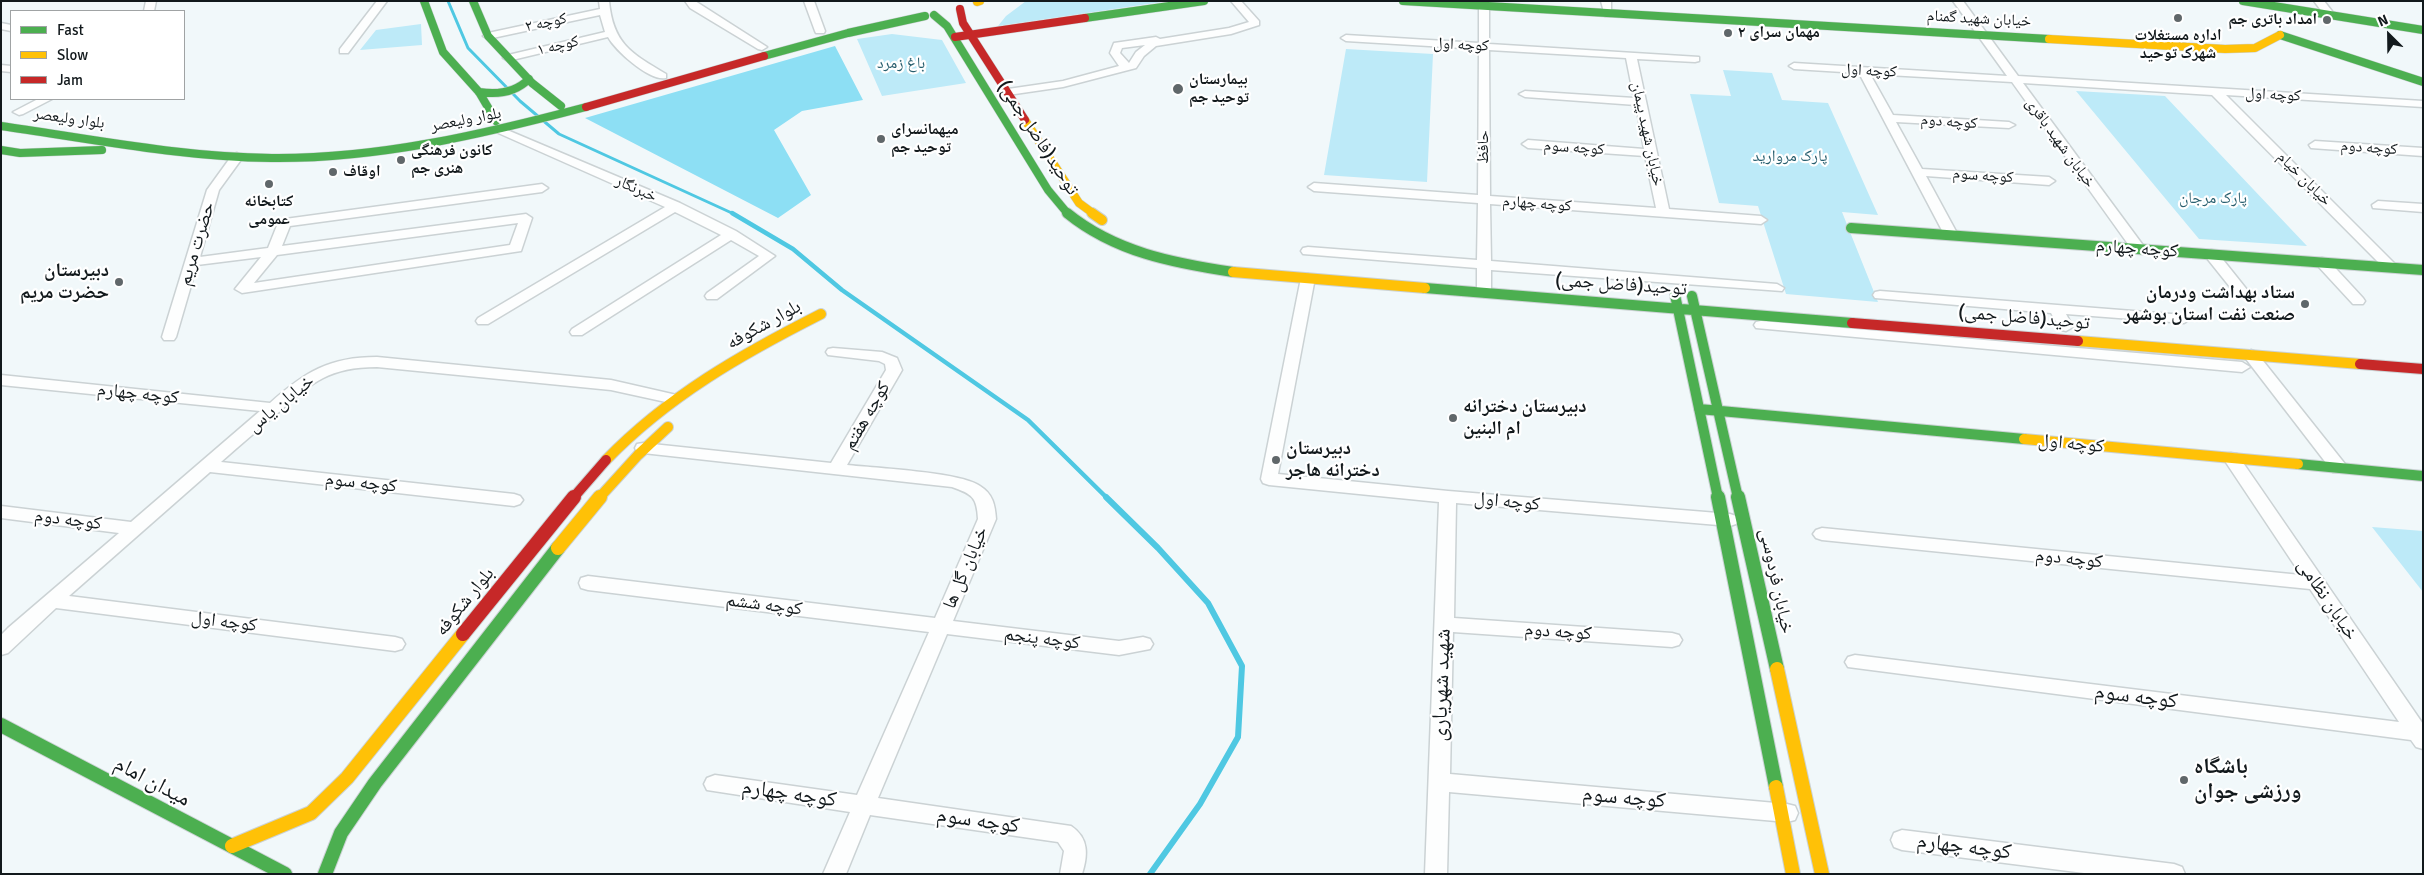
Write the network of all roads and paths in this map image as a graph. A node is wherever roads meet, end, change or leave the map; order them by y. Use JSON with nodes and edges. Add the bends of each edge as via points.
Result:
{"nodes":[{"id":1,"x":382,"y":1,"type":"edge"},
{"id":2,"x":424,"y":1,"type":"edge"},
{"id":3,"x":474,"y":1,"type":"edge"},
{"id":4,"x":690,"y":1,"type":"edge"},
{"id":5,"x":809,"y":1,"type":"edge"},
{"id":6,"x":1204,"y":1,"type":"edge"},
{"id":7,"x":1228,"y":1,"type":"edge"},
{"id":8,"x":1236,"y":1,"type":"edge"},
{"id":9,"x":1403,"y":1,"type":"edge"},
{"id":10,"x":1606,"y":1,"type":"edge"},
{"id":11,"x":1958,"y":1,"type":"edge"},
{"id":12,"x":2243,"y":1,"type":"edge"},
{"id":13,"x":2319,"y":1,"type":"edge"},
{"id":14,"x":979,"y":2,"type":"edge"},
{"id":15,"x":1484,"y":4,"type":"edge"},
{"id":16,"x":604,"y":6,"type":"edge"},
{"id":17,"x":903,"y":9,"type":"dead end"},
{"id":18,"x":960,"y":9,"type":"junction"},
{"id":19,"x":1608,"y":14,"type":"junction"},
{"id":20,"x":2330,"y":14,"type":"junction"},
{"id":21,"x":930,"y":15,"type":"junction"},
{"id":22,"x":868,"y":20,"type":"junction"},
{"id":23,"x":820,"y":30,"type":"junction"},
{"id":24,"x":2423,"y":30,"type":"edge"},
{"id":25,"x":609,"y":34,"type":"junction"},
{"id":26,"x":970,"y":35,"type":"junction"},
{"id":27,"x":488,"y":36,"type":"junction"},
{"id":28,"x":1984,"y":36,"type":"junction"},
{"id":29,"x":954,"y":37,"type":"junction"},
{"id":30,"x":1346,"y":38,"type":"dead end"},
{"id":31,"x":762,"y":47,"type":"junction"},
{"id":32,"x":1484,"y":47,"type":"junction"},
{"id":33,"x":344,"y":51,"type":"dead end"},
{"id":34,"x":1631,"y":56,"type":"junction"},
{"id":35,"x":508,"y":58,"type":"junction"},
{"id":36,"x":1695,"y":59,"type":"dead end"},
{"id":37,"x":1794,"y":66,"type":"dead end"},
{"id":38,"x":1128,"y":67,"type":"junction"},
{"id":39,"x":1864,"y":70,"type":"junction"},
{"id":40,"x":662,"y":76,"type":"junction"},
{"id":41,"x":528,"y":79,"type":"junction"},
{"id":42,"x":2015,"y":80,"type":"junction"},
{"id":43,"x":2423,"y":82,"type":"edge"},
{"id":44,"x":479,"y":92,"type":"junction"},
{"id":45,"x":1008,"y":92,"type":"junction"},
{"id":46,"x":2216,"y":92,"type":"junction"},
{"id":47,"x":1525,"y":94,"type":"dead end"},
{"id":48,"x":43,"y":100,"type":"edge"},
{"id":49,"x":1640,"y":102,"type":"junction"},
{"id":50,"x":2423,"y":104,"type":"edge"},
{"id":51,"x":556,"y":110,"type":"junction"},
{"id":52,"x":14,"y":111,"type":"joint"},
{"id":53,"x":38,"y":115,"type":"dead end"},
{"id":54,"x":1021,"y":116,"type":"junction"},
{"id":55,"x":1889,"y":118,"type":"junction"},
{"id":56,"x":1004,"y":119,"type":"junction"},
{"id":57,"x":2009,"y":125,"type":"dead end"},
{"id":58,"x":1,"y":126,"type":"edge"},
{"id":59,"x":498,"y":126,"type":"junction"},
{"id":60,"x":1528,"y":144,"type":"dead end"},
{"id":61,"x":313,"y":145,"type":"dead end"},
{"id":62,"x":2315,"y":145,"type":"dead end"},
{"id":63,"x":144,"y":146,"type":"junction"},
{"id":64,"x":1,"y":150,"type":"edge"},
{"id":65,"x":2423,"y":152,"type":"edge"},
{"id":66,"x":1651,"y":153,"type":"junction"},
{"id":67,"x":237,"y":156,"type":"junction"},
{"id":68,"x":1917,"y":172,"type":"junction"},
{"id":69,"x":2048,"y":181,"type":"dead end"},
{"id":70,"x":1314,"y":187,"type":"dead end"},
{"id":71,"x":542,"y":188,"type":"dead end"},
{"id":72,"x":1484,"y":200,"type":"junction"},
{"id":73,"x":2378,"y":205,"type":"dead end"},
{"id":74,"x":675,"y":206,"type":"junction"},
{"id":75,"x":2423,"y":208,"type":"edge"},
{"id":76,"x":1664,"y":213,"type":"junction"},
{"id":77,"x":1761,"y":220,"type":"dead end"},
{"id":78,"x":1114,"y":227,"type":"dead end"},
{"id":79,"x":1851,"y":228,"type":"dead end"},
{"id":80,"x":731,"y":234,"type":"junction"},
{"id":81,"x":1951,"y":235,"type":"junction"},
{"id":82,"x":2138,"y":248,"type":"junction"},
{"id":83,"x":1173,"y":249,"type":"dead end"},
{"id":84,"x":1308,"y":251,"type":"dead end"},
{"id":85,"x":273,"y":252,"type":"junction"},
{"id":86,"x":2211,"y":254,"type":"junction"},
{"id":87,"x":191,"y":262,"type":"junction"},
{"id":88,"x":2322,"y":262,"type":"junction"},
{"id":89,"x":1484,"y":264,"type":"junction"},
{"id":90,"x":2391,"y":267,"type":"junction"},
{"id":91,"x":1350,"y":270,"type":"dead end"},
{"id":92,"x":2423,"y":270,"type":"edge"},
{"id":93,"x":1308,"y":278,"type":"junction"},
{"id":94,"x":1484,"y":284,"type":"junction"},
{"id":95,"x":1777,"y":288,"type":"dead end"},
{"id":96,"x":2243,"y":294,"type":"dead end"},
{"id":97,"x":1671,"y":295,"type":"joint"},
{"id":98,"x":1880,"y":295,"type":"dead end"},
{"id":99,"x":712,"y":296,"type":"dead end"},
{"id":100,"x":1697,"y":297,"type":"joint"},
{"id":101,"x":2358,"y":301,"type":"dead end"},
{"id":102,"x":1678,"y":307,"type":"junction"},
{"id":103,"x":1695,"y":309,"type":"junction"},
{"id":104,"x":2056,"y":309,"type":"junction"},
{"id":105,"x":2184,"y":319,"type":"dead end"},
{"id":106,"x":483,"y":321,"type":"dead end"},
{"id":107,"x":1761,"y":325,"type":"dead end"},
{"id":108,"x":2069,"y":330,"type":"junction"},
{"id":109,"x":577,"y":332,"type":"dead end"},
{"id":110,"x":169,"y":337,"type":"dead end"},
{"id":111,"x":833,"y":352,"type":"dead end"},
{"id":112,"x":2084,"y":355,"type":"junction"},
{"id":113,"x":766,"y":357,"type":"dead end"},
{"id":114,"x":2247,"y":361,"type":"junction"},
{"id":115,"x":2423,"y":369,"type":"edge"},
{"id":116,"x":1,"y":380,"type":"edge"},
{"id":117,"x":675,"y":399,"type":"junction"},
{"id":118,"x":274,"y":408,"type":"junction"},
{"id":119,"x":1699,"y":408,"type":"junction"},
{"id":120,"x":1718,"y":411,"type":"junction"},
{"id":121,"x":678,"y":418,"type":"dead end"},
{"id":122,"x":643,"y":448,"type":"junction"},
{"id":123,"x":2231,"y":458,"type":"junction"},
{"id":124,"x":207,"y":466,"type":"junction"},
{"id":125,"x":2339,"y":468,"type":"junction"},
{"id":126,"x":836,"y":469,"type":"junction"},
{"id":127,"x":2423,"y":476,"type":"edge"},
{"id":128,"x":1448,"y":497,"type":"junction"},
{"id":129,"x":514,"y":500,"type":"dead end"},
{"id":130,"x":1,"y":512,"type":"edge"},
{"id":131,"x":1723,"y":520,"type":"junction"},
{"id":132,"x":1745,"y":522,"type":"junction"},
{"id":133,"x":130,"y":528,"type":"junction"},
{"id":134,"x":1822,"y":534,"type":"dead end"},
{"id":135,"x":588,"y":583,"type":"dead end"},
{"id":136,"x":2316,"y":584,"type":"junction"},
{"id":137,"x":52,"y":601,"type":"junction"},
{"id":138,"x":1444,"y":624,"type":"junction"},
{"id":139,"x":940,"y":626,"type":"junction"},
{"id":140,"x":8,"y":636,"type":"edge"},
{"id":141,"x":1672,"y":640,"type":"dead end"},
{"id":142,"x":395,"y":644,"type":"dead end"},
{"id":143,"x":1143,"y":644,"type":"dead end"},
{"id":144,"x":1,"y":648,"type":"edge"},
{"id":145,"x":1855,"y":662,"type":"dead end"},
{"id":146,"x":1,"y":725,"type":"edge"},
{"id":147,"x":2420,"y":737,"type":"edge"},
{"id":148,"x":1439,"y":782,"type":"junction"},
{"id":149,"x":714,"y":784,"type":"dead end"},
{"id":150,"x":864,"y":805,"type":"junction"},
{"id":151,"x":1781,"y":812,"type":"junction"},
{"id":152,"x":1809,"y":815,"type":"junction"},
{"id":153,"x":1902,"y":840,"type":"dead end"},
{"id":154,"x":232,"y":846,"type":"junction"},
{"id":155,"x":1074,"y":865,"type":"edge"},
{"id":156,"x":285,"y":874,"type":"edge"},
{"id":157,"x":325,"y":874,"type":"edge"},
{"id":158,"x":834,"y":874,"type":"edge"},
{"id":159,"x":1436,"y":874,"type":"edge"},
{"id":160,"x":1793,"y":874,"type":"edge"},
{"id":161,"x":1822,"y":874,"type":"edge"},
{"id":162,"x":2174,"y":874,"type":"edge"}],
"edges":[{"from":1,"to":33,"type":"street"},
{"from":2,"to":44,"type":"street","via":[[443,52]]},
{"from":3,"to":27,"type":"street"},
{"from":4,"to":31,"type":"street","via":[[693,6]]},
{"from":5,"to":23,"type":"street"},
{"from":6,"to":26,"type":"street"},
{"from":7,"to":38,"type":"street","via":[[1247,23],[1118,45],[1115,53]]},
{"from":8,"to":38,"type":"street","via":[[1255,24],[1153,43]]},
{"from":9,"to":15,"type":"street","name":"خیابان شهید گمنام"},
{"from":10,"to":19,"type":"street"},
{"from":11,"to":28,"type":"street","name":"خیابان شهید باقری"},
{"from":12,"to":20,"type":"street"},
{"from":13,"to":20,"type":"street"},
{"from":14,"to":18,"type":"street","name":"بلوار ولیعصر"},
{"from":15,"to":19,"type":"street","name":"خیابان شهید گمنام"},
{"from":15,"to":32,"type":"street","name":"حافظ"},
{"from":16,"to":25,"type":"street"},
{"from":16,"to":27,"type":"street","name":"کوچه ۲"},
{"from":17,"to":21,"type":"street","via":[[913,16]]},
{"from":18,"to":21,"type":"street","name":"بلوار ولیعصر"},
{"from":18,"to":26,"type":"street","name":"توحید(فاضل جمی)"},
{"from":19,"to":28,"type":"street","name":"خیابان شهید گمنام"},
{"from":20,"to":24,"type":"street"},
{"from":21,"to":22,"type":"street","name":"بلوار ولیعصر"},
{"from":21,"to":29,"type":"street","name":"توحید(فاضل جمی)","via":[[947,26]]},
{"from":22,"to":23,"type":"street","name":"بلوار ولیعصر"},
{"from":22,"to":51,"type":"street","name":"بلوار ولیعصر"},
{"from":23,"to":31,"type":"street","name":"بلوار ولیعصر"},
{"from":25,"to":35,"type":"street","name":"کوچه ۱"},
{"from":25,"to":40,"type":"street","via":[[614,43],[634,59]]},
{"from":26,"to":29,"type":"street"},
{"from":26,"to":45,"type":"street","name":"توحید(فاضل جمی)"},
{"from":27,"to":35,"type":"street"},
{"from":28,"to":42,"type":"street","name":"خیابان شهید باقری"},
{"from":28,"to":43,"type":"street","name":"خیابان شهید گمنام","via":[[2225,49],[2255,48],[2279,35]]},
{"from":29,"to":56,"type":"street","name":"توحید(فاضل جمی)"},
{"from":30,"to":32,"type":"street","name":"کوچه اول"},
{"from":31,"to":40,"type":"street","name":"بلوار ولیعصر"},
{"from":32,"to":34,"type":"street","name":"کوچه اول"},
{"from":32,"to":72,"type":"street","name":"حافظ"},
{"from":34,"to":36,"type":"street","name":"کوچه اول"},
{"from":34,"to":49,"type":"street","name":"خیابان شهید پیمان"},
{"from":35,"to":41,"type":"street"},
{"from":37,"to":39,"type":"street","name":"کوچه اول"},
{"from":38,"to":45,"type":"street","via":[[1063,84]]},
{"from":39,"to":42,"type":"street","name":"کوچه اول"},
{"from":39,"to":55,"type":"street"},
{"from":40,"to":51,"type":"street","name":"بلوار ولیعصر"},
{"from":41,"to":44,"type":"street","via":[[521,87],[509,91],[495,94]]},
{"from":41,"to":51,"type":"street"},
{"from":42,"to":46,"type":"street","name":"کوچه اول"},
{"from":42,"to":82,"type":"street","name":"خیابان شهید باقری"},
{"from":44,"to":59,"type":"street"},
{"from":45,"to":54,"type":"street","name":"توحید(فاضل جمی)"},
{"from":46,"to":50,"type":"street","name":"کوچه اول"},
{"from":46,"to":90,"type":"street","name":"خیابان خیام"},
{"from":47,"to":49,"type":"street"},
{"from":48,"to":52,"type":"street"},
{"from":49,"to":66,"type":"street","name":"خیابان شهید پیمان"},
{"from":51,"to":59,"type":"street","name":"بلوار ولیعصر"},
{"from":52,"to":53,"type":"street","name":"بلوار ولیعصر"},
{"from":54,"to":56,"type":"street"},
{"from":54,"to":78,"type":"street","name":"توحید(فاضل جمی)","via":[[1079,203]]},
{"from":55,"to":57,"type":"street","name":"کوچه دوم"},
{"from":55,"to":68,"type":"street"},
{"from":56,"to":93,"type":"street","name":"توحید(فاضل جمی)","via":[[1061,208],[1090,231],[1132,250],[1183,265]]},
{"from":58,"to":63,"type":"street","name":"بلوار ولیعصر"},
{"from":59,"to":61,"type":"street","name":"بلوار ولیعصر"},
{"from":59,"to":67,"type":"street","name":"بلوار ولیعصر","via":[[410,147],[312,157]]},
{"from":59,"to":74,"type":"street","name":"خبرنگار"},
{"from":60,"to":66,"type":"street","name":"کوچه سوم"},
{"from":62,"to":65,"type":"street","name":"کوچه دوم"},
{"from":63,"to":64,"type":"street","via":[[79,152],[20,153]]},
{"from":63,"to":67,"type":"street","name":"بلوار ولیعصر"},
{"from":66,"to":76,"type":"street","name":"خیابان شهید پیمان"},
{"from":67,"to":87,"type":"street","name":"حضرت مریم","via":[[213,190]]},
{"from":68,"to":69,"type":"street","name":"کوچه سوم"},
{"from":68,"to":81,"type":"street"},
{"from":70,"to":72,"type":"street","name":"کوچه چهارم"},
{"from":71,"to":85,"type":"street","via":[[285,223]]},
{"from":72,"to":76,"type":"street","name":"کوچه چهارم"},
{"from":72,"to":89,"type":"street","name":"حافظ"},
{"from":73,"to":75,"type":"street"},
{"from":74,"to":80,"type":"street","name":"خبرنگار"},
{"from":74,"to":106,"type":"street"},
{"from":76,"to":77,"type":"street","name":"کوچه چهارم"},
{"from":79,"to":81,"type":"street","name":"کوچه چهارم"},
{"from":80,"to":99,"type":"street","name":"خبرنگار","via":[[768,256]]},
{"from":80,"to":109,"type":"street"},
{"from":81,"to":82,"type":"street","name":"کوچه چهارم"},
{"from":82,"to":86,"type":"street","name":"کوچه چهارم"},
{"from":83,"to":91,"type":"street","via":[[1231,260]]},
{"from":84,"to":89,"type":"street"},
{"from":85,"to":85,"type":"street","via":[[399,235],[526,218],[516,248],[242,289]]},
{"from":85,"to":87,"type":"street"},
{"from":86,"to":88,"type":"street","name":"کوچه چهارم"},
{"from":86,"to":96,"type":"street"},
{"from":87,"to":110,"type":"street","name":"حضرت مریم"},
{"from":88,"to":90,"type":"street","name":"کوچه چهارم"},
{"from":88,"to":101,"type":"street"},
{"from":89,"to":94,"type":"street","name":"حافظ"},
{"from":89,"to":95,"type":"street"},
{"from":90,"to":92,"type":"street","name":"کوچه چهارم"},
{"from":93,"to":94,"type":"street","name":"توحید(فاضل جمی)"},
{"from":93,"to":128,"type":"street","name":"کوچه اول","via":[[1269,479]]},
{"from":94,"to":102,"type":"street","name":"توحید(فاضل جمی)"},
{"from":97,"to":100,"type":"street","name":"توحید(فاضل جمی)"},
{"from":97,"to":102,"type":"street","name":"خیابان فردوسی"},
{"from":98,"to":104,"type":"street"},
{"from":100,"to":103,"type":"street","name":"خیابان فردوسی"},
{"from":102,"to":103,"type":"street","name":"توحید(فاضل جمی)"},
{"from":102,"to":119,"type":"street","name":"خیابان فردوسی"},
{"from":103,"to":108,"type":"street","name":"توحید(فاضل جمی)"},
{"from":103,"to":120,"type":"street","name":"خیابان فردوسی"},
{"from":104,"to":105,"type":"street"},
{"from":104,"to":108,"type":"street"},
{"from":107,"to":112,"type":"street"},
{"from":108,"to":112,"type":"street"},
{"from":108,"to":114,"type":"street","name":"توحید(فاضل جمی)"},
{"from":111,"to":126,"type":"street","name":"کوچه هفتم","via":[[882,357],[892,361],[894,370]]},
{"from":112,"to":114,"type":"street"},
{"from":113,"to":117,"type":"street","name":"بلوار شکوفه","via":[[821,314],[750,350]]},
{"from":114,"to":115,"type":"street","name":"توحید(فاضل جمی)"},
{"from":114,"to":125,"type":"street"},
{"from":116,"to":118,"type":"street","name":"کوچه چهارم"},
{"from":117,"to":118,"type":"street","name":"خیابان یاس","via":[[610,385],[365,361],[339,366],[314,376]]},
{"from":117,"to":154,"type":"street","name":"بلوار شکوفه","via":[[619,446],[564,508],[347,778],[311,813]]},
{"from":118,"to":124,"type":"street","name":"خیابان یاس"},
{"from":119,"to":120,"type":"street","name":"کوچه اول"},
{"from":119,"to":131,"type":"street","name":"خیابان فردوسی"},
{"from":120,"to":123,"type":"street","name":"کوچه اول"},
{"from":120,"to":132,"type":"street","name":"خیابان فردوسی"},
{"from":121,"to":122,"type":"street","name":"بلوار شکوفه"},
{"from":122,"to":126,"type":"street","name":"خیابان گل ها"},
{"from":122,"to":157,"type":"street","name":"بلوار شکوفه","via":[[587,511],[375,783],[341,833]]},
{"from":123,"to":125,"type":"street","name":"کوچه اول"},
{"from":123,"to":136,"type":"street","name":"خیابان نظامی"},
{"from":124,"to":129,"type":"street","name":"کوچه سوم"},
{"from":124,"to":133,"type":"street","name":"خیابان یاس"},
{"from":125,"to":127,"type":"street","name":"کوچه اول"},
{"from":126,"to":139,"type":"street","name":"خیابان گل ها","via":[[954,482],[982,495],[987,519]]},
{"from":128,"to":131,"type":"street","name":"کوچه اول"},
{"from":128,"to":138,"type":"street","name":"شهید شهریاری"},
{"from":130,"to":133,"type":"street"},
{"from":131,"to":132,"type":"street","name":"کوچه اول"},
{"from":131,"to":151,"type":"street","name":"خیابان فردوسی"},
{"from":132,"to":152,"type":"street","name":"خیابان فردوسی"},
{"from":133,"to":137,"type":"street","name":"خیابان یاس"},
{"from":134,"to":136,"type":"street","name":"کوچه دوم"},
{"from":135,"to":139,"type":"street","name":"کوچه ششم"},
{"from":136,"to":147,"type":"street","name":"خیابان نظامی"},
{"from":137,"to":140,"type":"street","name":"خیابان یاس"},
{"from":137,"to":142,"type":"street","name":"کوچه اول"},
{"from":138,"to":141,"type":"street","name":"کوچه دوم"},
{"from":138,"to":148,"type":"street","name":"شهید شهریاری"},
{"from":139,"to":143,"type":"street","name":"کوچه پنجم","via":[[1118,648]]},
{"from":139,"to":150,"type":"street","name":"خیابان گل ها"},
{"from":140,"to":144,"type":"street","name":"خیابان یاس"},
{"from":145,"to":147,"type":"street","name":"کوچه سوم"},
{"from":146,"to":154,"type":"street","name":"میدان امام"},
{"from":148,"to":151,"type":"street","name":"کوچه سوم"},
{"from":148,"to":159,"type":"street","name":"شهید شهریاری"},
{"from":149,"to":150,"type":"street","name":"کوچه چهارم"},
{"from":150,"to":155,"type":"street","name":"کوچه سوم","via":[[1062,833],[1074,843]]},
{"from":150,"to":158,"type":"street","name":"خیابان گل ها"},
{"from":151,"to":152,"type":"street","name":"کوچه سوم"},
{"from":151,"to":160,"type":"street","name":"خیابان فردوسی"},
{"from":152,"to":161,"type":"street","name":"خیابان فردوسی"},
{"from":153,"to":162,"type":"street","name":"کوچه چهارم"},
{"from":154,"to":156,"type":"street","name":"میدان امام"}]}
